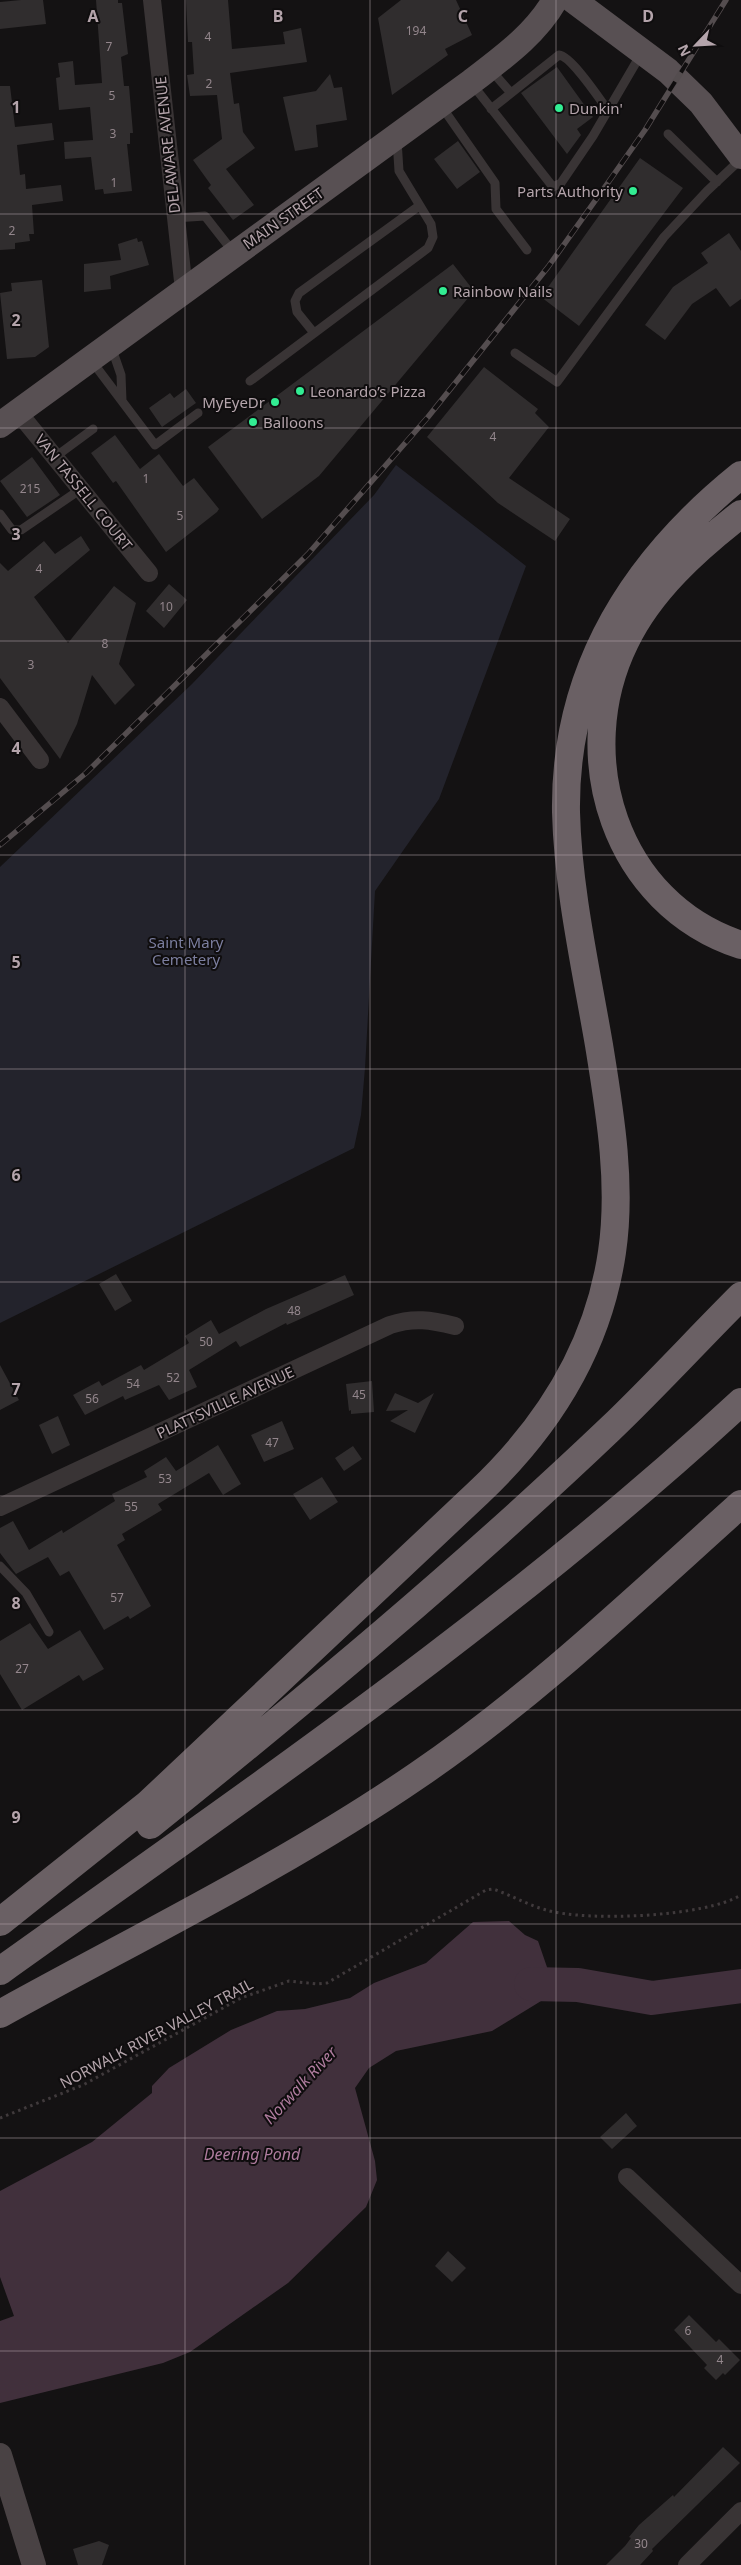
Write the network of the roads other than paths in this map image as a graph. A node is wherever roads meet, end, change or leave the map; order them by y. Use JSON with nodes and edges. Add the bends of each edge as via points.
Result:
{"nodes":[{"id":1,"x":152,"y":0,"type":"edge"},
{"id":2,"x":555,"y":0,"type":"edge"},
{"id":3,"x":573,"y":0,"type":"edge"},
{"id":4,"x":643,"y":51,"type":"junction"},
{"id":5,"x":480,"y":75,"type":"junction"},
{"id":6,"x":511,"y":93,"type":"junction"},
{"id":7,"x":440,"y":105,"type":"junction"},
{"id":8,"x":491,"y":109,"type":"junction"},
{"id":9,"x":607,"y":109,"type":"junction"},
{"id":10,"x":668,"y":134,"type":"dead end"},
{"id":11,"x":397,"y":136,"type":"junction"},
{"id":12,"x":741,"y":157,"type":"edge"},
{"id":13,"x":717,"y":182,"type":"junction"},
{"id":14,"x":419,"y":206,"type":"junction"},
{"id":15,"x":174,"y":218,"type":"junction"},
{"id":16,"x":527,"y":250,"type":"dead end"},
{"id":17,"x":234,"y":253,"type":"junction"},
{"id":18,"x":184,"y":290,"type":"junction"},
{"id":19,"x":314,"y":333,"type":"junction"},
{"id":20,"x":100,"y":351,"type":"junction"},
{"id":21,"x":515,"y":353,"type":"dead end"},
{"id":22,"x":250,"y":381,"type":"dead end"},
{"id":23,"x":122,"y":401,"type":"junction"},
{"id":24,"x":198,"y":413,"type":"dead end"},
{"id":25,"x":9,"y":418,"type":"edge"},
{"id":26,"x":93,"y":429,"type":"dead end"},
{"id":27,"x":55,"y":457,"type":"junction"},
{"id":28,"x":741,"y":475,"type":"edge"},
{"id":29,"x":81,"y":489,"type":"junction"},
{"id":30,"x":0,"y":514,"type":"edge"},
{"id":31,"x":741,"y":514,"type":"edge"},
{"id":32,"x":149,"y":572,"type":"dead end"},
{"id":33,"x":0,"y":707,"type":"edge"},
{"id":34,"x":40,"y":760,"type":"dead end"},
{"id":35,"x":741,"y":945,"type":"edge"},
{"id":36,"x":741,"y":1296,"type":"edge"},
{"id":37,"x":455,"y":1326,"type":"dead end"},
{"id":38,"x":741,"y":1402,"type":"edge"},
{"id":39,"x":741,"y":1504,"type":"edge"},
{"id":40,"x":0,"y":1507,"type":"edge"},
{"id":41,"x":0,"y":1566,"type":"edge"},
{"id":42,"x":49,"y":1632,"type":"dead end"},
{"id":43,"x":0,"y":1922,"type":"edge"},
{"id":44,"x":0,"y":1935,"type":"edge"},
{"id":45,"x":0,"y":1971,"type":"edge"},
{"id":46,"x":0,"y":2014,"type":"edge"},
{"id":47,"x":627,"y":2177,"type":"dead end"},
{"id":48,"x":741,"y":2285,"type":"edge"},
{"id":49,"x":0,"y":2455,"type":"edge"},
{"id":50,"x":741,"y":2511,"type":"edge"},
{"id":51,"x":34,"y":2565,"type":"edge"},
{"id":52,"x":687,"y":2565,"type":"edge"}],
"edges":[{"from":1,"to":15,"type":"street","name":"DELAWARE AVENUE"},
{"from":2,"to":5,"type":"main road","name":"MAIN STREET","via":[[542,21],[523,41]]},
{"from":3,"to":4,"type":"main road"},
{"from":4,"to":9,"type":"lane"},
{"from":4,"to":12,"type":"main road","via":[[701,104]]},
{"from":5,"to":6,"type":"lane"},
{"from":5,"to":7,"type":"main road","name":"MAIN STREET"},
{"from":5,"to":8,"type":"lane"},
{"from":6,"to":8,"type":"lane"},
{"from":6,"to":9,"type":"lane","via":[[559,56],[564,56]]},
{"from":7,"to":11,"type":"main road","name":"MAIN STREET"},
{"from":7,"to":16,"type":"lane","via":[[495,183],[496,209]]},
{"from":8,"to":9,"type":"lane","via":[[554,187],[561,183],[583,152]]},
{"from":10,"to":13,"type":"lane"},
{"from":11,"to":14,"type":"lane","via":[[399,171]]},
{"from":11,"to":17,"type":"main road","name":"MAIN STREET"},
{"from":12,"to":13,"type":"lane"},
{"from":13,"to":21,"type":"lane","via":[[664,237],[557,382]]},
{"from":14,"to":19,"type":"lane","via":[[430,224],[433,237],[428,248]]},
{"from":14,"to":19,"type":"lane","via":[[299,294],[295,301],[298,312]]},
{"from":15,"to":17,"type":"lane","via":[[205,216]]},
{"from":15,"to":18,"type":"street","name":"DELAWARE AVENUE"},
{"from":17,"to":18,"type":"main road","name":"MAIN STREET"},
{"from":18,"to":20,"type":"main road","name":"MAIN STREET"},
{"from":19,"to":22,"type":"lane"},
{"from":20,"to":23,"type":"lane"},
{"from":20,"to":23,"type":"lane","via":[[121,375]]},
{"from":20,"to":25,"type":"main road","name":"MAIN STREET"},
{"from":23,"to":24,"type":"lane","via":[[155,445]]},
{"from":25,"to":27,"type":"street","name":"VAN TASSELL COURT"},
{"from":26,"to":27,"type":"lane"},
{"from":27,"to":29,"type":"street","name":"VAN TASSELL COURT"},
{"from":28,"to":43,"type":"highway","via":[[675,535],[627,595],[589,675],[574,731],[567,785],[568,841],[606,1094],[615,1192],[607,1279],[590,1334],[567,1384],[522,1449],[484,1488],[148,1804]]},
{"from":29,"to":30,"type":"lane","via":[[21,530],[12,530]]},
{"from":29,"to":32,"type":"street","name":"VAN TASSELL COURT"},
{"from":31,"to":35,"type":"highway","via":[[685,562],[651,599],[638,619],[615,665],[605,694],[600,747],[608,803],[640,870],[682,913],[706,929]]},
{"from":33,"to":34,"type":"street"},
{"from":36,"to":44,"type":"highway","via":[[611,1428],[382,1634],[144,1830]]},
{"from":37,"to":40,"type":"street","name":"PLATTSVILLE AVENUE","via":[[408,1319],[390,1325]]},
{"from":38,"to":45,"type":"highway","via":[[574,1546],[468,1630]]},
{"from":39,"to":46,"type":"highway","via":[[534,1686],[419,1774],[293,1853]]},
{"from":41,"to":42,"type":"lane","via":[[26,1593]]},
{"from":47,"to":48,"type":"street"},
{"from":49,"to":51,"type":"street"},
{"from":50,"to":52,"type":"street"}]}
